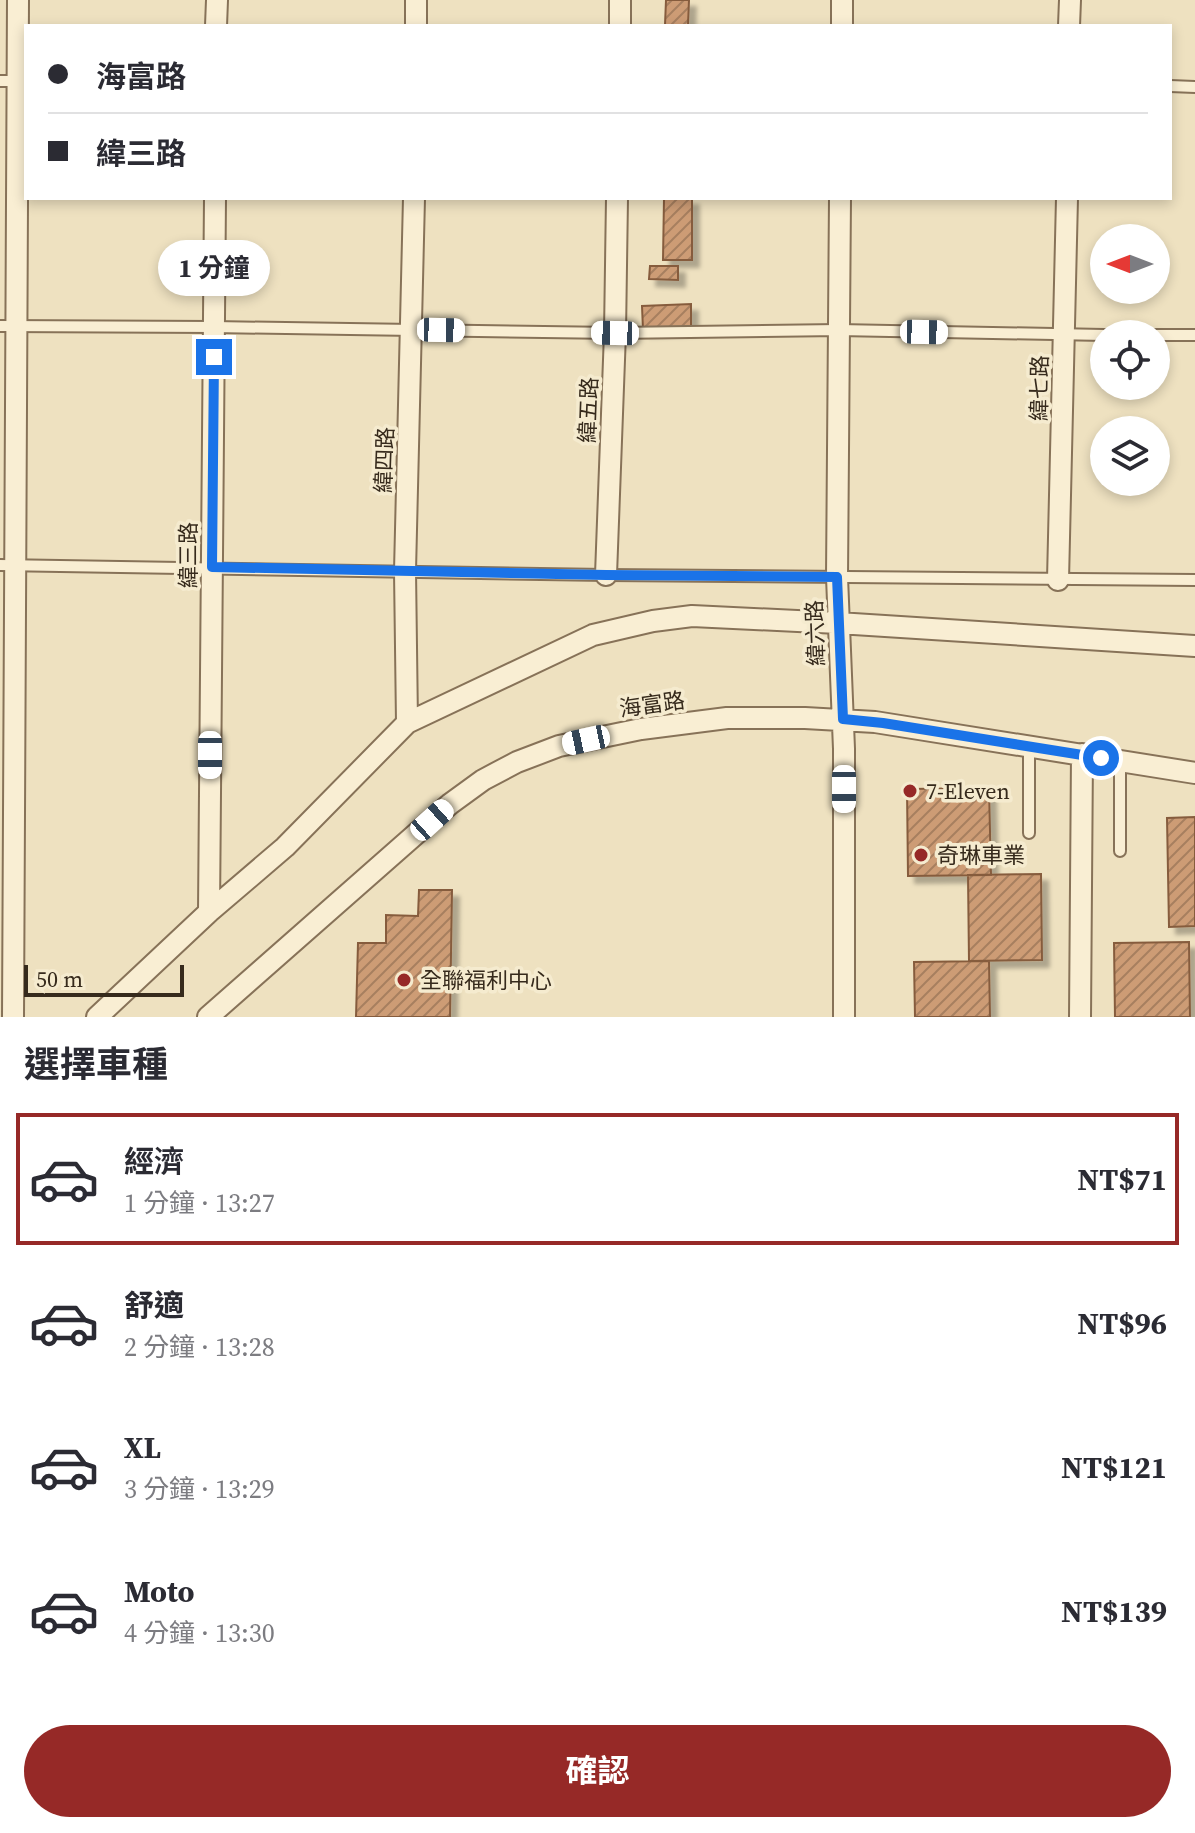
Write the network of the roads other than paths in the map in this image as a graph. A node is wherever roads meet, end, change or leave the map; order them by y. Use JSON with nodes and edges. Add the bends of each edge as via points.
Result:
{"nodes":[{"id":1,"x":18,"y":0,"type":"edge"},
{"id":2,"x":217,"y":0,"type":"edge"},
{"id":3,"x":416,"y":0,"type":"edge"},
{"id":4,"x":620,"y":0,"type":"edge"},
{"id":5,"x":842,"y":0,"type":"edge"},
{"id":6,"x":1070,"y":0,"type":"edge"},
{"id":7,"x":216,"y":24,"type":"edge"},
{"id":8,"x":416,"y":24,"type":"edge"},
{"id":9,"x":620,"y":24,"type":"edge"},
{"id":10,"x":842,"y":24,"type":"edge"},
{"id":11,"x":1069,"y":24,"type":"edge"},
{"id":12,"x":15,"y":81,"type":"edge"},
{"id":13,"x":1172,"y":86,"type":"edge"},
{"id":14,"x":1195,"y":87,"type":"edge"},
{"id":15,"x":215,"y":200,"type":"edge"},
{"id":16,"x":414,"y":200,"type":"edge"},
{"id":17,"x":617,"y":200,"type":"edge"},
{"id":18,"x":840,"y":200,"type":"edge"},
{"id":19,"x":1067,"y":200,"type":"edge"},
{"id":20,"x":8,"y":326,"type":"edge"},
{"id":21,"x":214,"y":327,"type":"junction"},
{"id":22,"x":412,"y":330,"type":"junction"},
{"id":23,"x":839,"y":330,"type":"junction"},
{"id":24,"x":615,"y":333,"type":"junction"},
{"id":25,"x":1064,"y":334,"type":"junction"},
{"id":26,"x":1090,"y":335,"type":"edge"},
{"id":27,"x":1170,"y":335,"type":"edge"},
{"id":28,"x":1195,"y":335,"type":"edge"},
{"id":29,"x":8,"y":565,"type":"edge"},
{"id":30,"x":212,"y":567,"type":"junction"},
{"id":31,"x":405,"y":571,"type":"junction"},
{"id":32,"x":606,"y":575,"type":"junction"},
{"id":33,"x":837,"y":577,"type":"junction"},
{"id":34,"x":1058,"y":580,"type":"junction"},
{"id":35,"x":1195,"y":580,"type":"edge"},
{"id":36,"x":838,"y":623,"type":"junction"},
{"id":37,"x":1195,"y":646,"type":"edge"},
{"id":38,"x":843,"y":719,"type":"junction"},
{"id":39,"x":407,"y":723,"type":"junction"},
{"id":40,"x":1029,"y":746,"type":"junction"},
{"id":41,"x":1082,"y":754,"type":"junction"},
{"id":42,"x":1120,"y":761,"type":"junction"},
{"id":43,"x":1195,"y":773,"type":"edge"},
{"id":44,"x":1029,"y":833,"type":"dead end"},
{"id":45,"x":1120,"y":851,"type":"dead end"},
{"id":46,"x":209,"y":912,"type":"junction"},
{"id":47,"x":7,"y":942,"type":"edge"},
{"id":48,"x":13,"y":1017,"type":"edge"},
{"id":49,"x":97,"y":1017,"type":"edge"},
{"id":50,"x":208,"y":1017,"type":"edge"},
{"id":51,"x":844,"y":1017,"type":"edge"},
{"id":52,"x":1080,"y":1017,"type":"edge"}],
"edges":[{"from":1,"to":12,"type":"street"},
{"from":2,"to":7,"type":"street"},
{"from":3,"to":8,"type":"street"},
{"from":4,"to":9,"type":"street"},
{"from":5,"to":10,"type":"street"},
{"from":6,"to":11,"type":"street"},
{"from":12,"to":20,"type":"street"},
{"from":13,"to":14,"type":"lane"},
{"from":15,"to":21,"type":"street","name":"緯三路"},
{"from":16,"to":22,"type":"street","name":"緯四路"},
{"from":17,"to":24,"type":"street","name":"緯五路"},
{"from":18,"to":23,"type":"street","name":"緯六路"},
{"from":19,"to":25,"type":"street","name":"緯七路"},
{"from":20,"to":21,"type":"lane"},
{"from":20,"to":29,"type":"street"},
{"from":21,"to":22,"type":"lane"},
{"from":21,"to":30,"type":"street","name":"緯三路"},
{"from":22,"to":24,"type":"lane"},
{"from":22,"to":31,"type":"street","name":"緯四路"},
{"from":23,"to":24,"type":"lane"},
{"from":23,"to":25,"type":"lane"},
{"from":23,"to":33,"type":"street","name":"緯六路"},
{"from":24,"to":32,"type":"street","name":"緯五路"},
{"from":25,"to":26,"type":"lane"},
{"from":25,"to":34,"type":"street","name":"緯七路"},
{"from":27,"to":28,"type":"lane"},
{"from":29,"to":30,"type":"lane"},
{"from":29,"to":47,"type":"street"},
{"from":30,"to":31,"type":"lane"},
{"from":30,"to":46,"type":"street","name":"緯三路"},
{"from":31,"to":32,"type":"lane"},
{"from":31,"to":39,"type":"street","name":"緯四路"},
{"from":32,"to":33,"type":"lane"},
{"from":33,"to":34,"type":"lane"},
{"from":33,"to":36,"type":"street","name":"緯六路"},
{"from":34,"to":35,"type":"lane"},
{"from":36,"to":37,"type":"street"},
{"from":36,"to":38,"type":"street","name":"緯六路"},
{"from":36,"to":39,"type":"street","via":[[692,616],[653,621],[593,635]]},
{"from":38,"to":40,"type":"street","name":"海富路"},
{"from":38,"to":50,"type":"street","name":"海富路","via":[[727,718],[641,729],[559,746],[517,762],[450,804]]},
{"from":38,"to":51,"type":"street","name":"緯六路"},
{"from":39,"to":46,"type":"street","via":[[285,847]]},
{"from":40,"to":41,"type":"street","name":"海富路"},
{"from":40,"to":44,"type":"lane"},
{"from":41,"to":42,"type":"street","name":"海富路"},
{"from":41,"to":52,"type":"street"},
{"from":42,"to":43,"type":"street","name":"海富路"},
{"from":42,"to":45,"type":"lane"},
{"from":46,"to":49,"type":"street"},
{"from":47,"to":48,"type":"street"}]}
